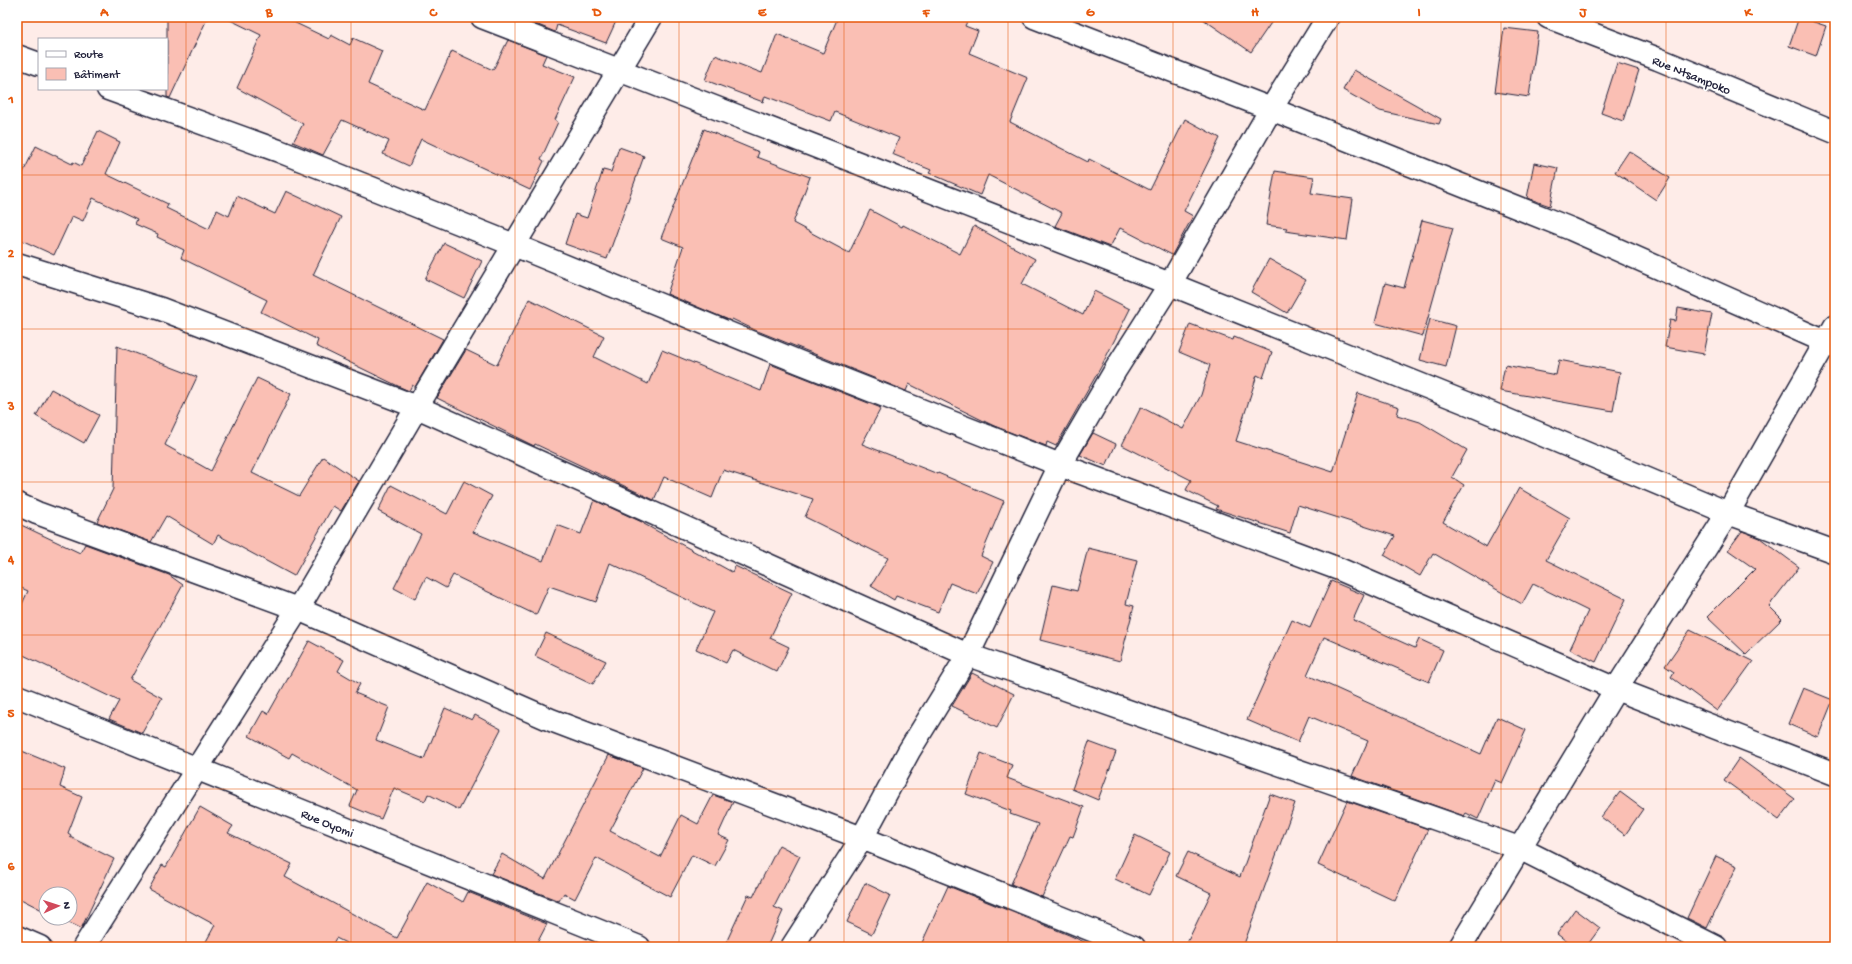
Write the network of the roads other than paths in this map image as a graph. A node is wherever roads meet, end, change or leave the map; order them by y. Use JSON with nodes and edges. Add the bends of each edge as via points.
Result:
{"nodes":[{"id":1,"x":482,"y":17,"type":"edge"},
{"id":2,"x":651,"y":17,"type":"edge"},
{"id":3,"x":1034,"y":17,"type":"edge"},
{"id":4,"x":1328,"y":17,"type":"edge"},
{"id":5,"x":1548,"y":17,"type":"edge"},
{"id":6,"x":17,"y":56,"type":"edge"},
{"id":7,"x":38,"y":64,"type":"edge"},
{"id":8,"x":618,"y":71,"type":"junction"},
{"id":9,"x":111,"y":90,"type":"edge"},
{"id":10,"x":1271,"y":109,"type":"junction"},
{"id":11,"x":1835,"y":132,"type":"edge"},
{"id":12,"x":514,"y":245,"type":"junction"},
{"id":13,"x":17,"y":264,"type":"edge"},
{"id":14,"x":1170,"y":284,"type":"junction"},
{"id":15,"x":1832,"y":338,"type":"edge"},
{"id":16,"x":417,"y":407,"type":"junction"},
{"id":17,"x":1060,"y":465,"type":"junction"},
{"id":18,"x":17,"y":504,"type":"edge"},
{"id":19,"x":1728,"y":514,"type":"junction"},
{"id":20,"x":1835,"y":552,"type":"edge"},
{"id":21,"x":298,"y":609,"type":"junction"},
{"id":22,"x":968,"y":655,"type":"junction"},
{"id":23,"x":1616,"y":689,"type":"junction"},
{"id":24,"x":17,"y":696,"type":"edge"},
{"id":25,"x":197,"y":769,"type":"junction"},
{"id":26,"x":1835,"y":774,"type":"edge"},
{"id":27,"x":862,"y":838,"type":"junction"},
{"id":28,"x":1519,"y":848,"type":"junction"},
{"id":29,"x":17,"y":937,"type":"edge"},
{"id":30,"x":40,"y":947,"type":"edge"},
{"id":31,"x":84,"y":947,"type":"edge"},
{"id":32,"x":639,"y":947,"type":"edge"},
{"id":33,"x":792,"y":947,"type":"edge"},
{"id":34,"x":1134,"y":947,"type":"edge"},
{"id":35,"x":1460,"y":947,"type":"edge"},
{"id":36,"x":1716,"y":947,"type":"edge"}],
"edges":[{"from":1,"to":8,"type":"street"},
{"from":2,"to":8,"type":"street"},
{"from":3,"to":10,"type":"street"},
{"from":4,"to":10,"type":"street"},
{"from":5,"to":11,"type":"street","name":"Rue Ntsampoko"},
{"from":6,"to":7,"type":"street"},
{"from":8,"to":12,"type":"street"},
{"from":8,"to":14,"type":"street"},
{"from":9,"to":12,"type":"street","via":[[278,151]]},
{"from":10,"to":14,"type":"street"},
{"from":10,"to":15,"type":"street","via":[[1571,229]]},
{"from":12,"to":16,"type":"street"},
{"from":12,"to":17,"type":"street","via":[[799,362]]},
{"from":13,"to":16,"type":"street","via":[[162,309]]},
{"from":14,"to":17,"type":"street","via":[[1116,369]]},
{"from":14,"to":19,"type":"street","via":[[1474,406]]},
{"from":15,"to":19,"type":"street"},
{"from":16,"to":21,"type":"street"},
{"from":16,"to":22,"type":"street"},
{"from":17,"to":22,"type":"street"},
{"from":17,"to":23,"type":"street","via":[[1339,569]]},
{"from":18,"to":21,"type":"street"},
{"from":19,"to":20,"type":"street"},
{"from":19,"to":23,"type":"street"},
{"from":21,"to":25,"type":"street"},
{"from":21,"to":27,"type":"street","via":[[552,720]]},
{"from":22,"to":27,"type":"street","via":[[909,751]]},
{"from":22,"to":28,"type":"street"},
{"from":23,"to":26,"type":"street"},
{"from":23,"to":28,"type":"street"},
{"from":24,"to":25,"type":"street","name":"Rue Oyomi"},
{"from":25,"to":31,"type":"street"},
{"from":25,"to":32,"type":"street","name":"Rue Oyomi"},
{"from":27,"to":33,"type":"street"},
{"from":27,"to":34,"type":"street"},
{"from":28,"to":35,"type":"street"},
{"from":28,"to":36,"type":"street"},
{"from":29,"to":30,"type":"street"}]}
